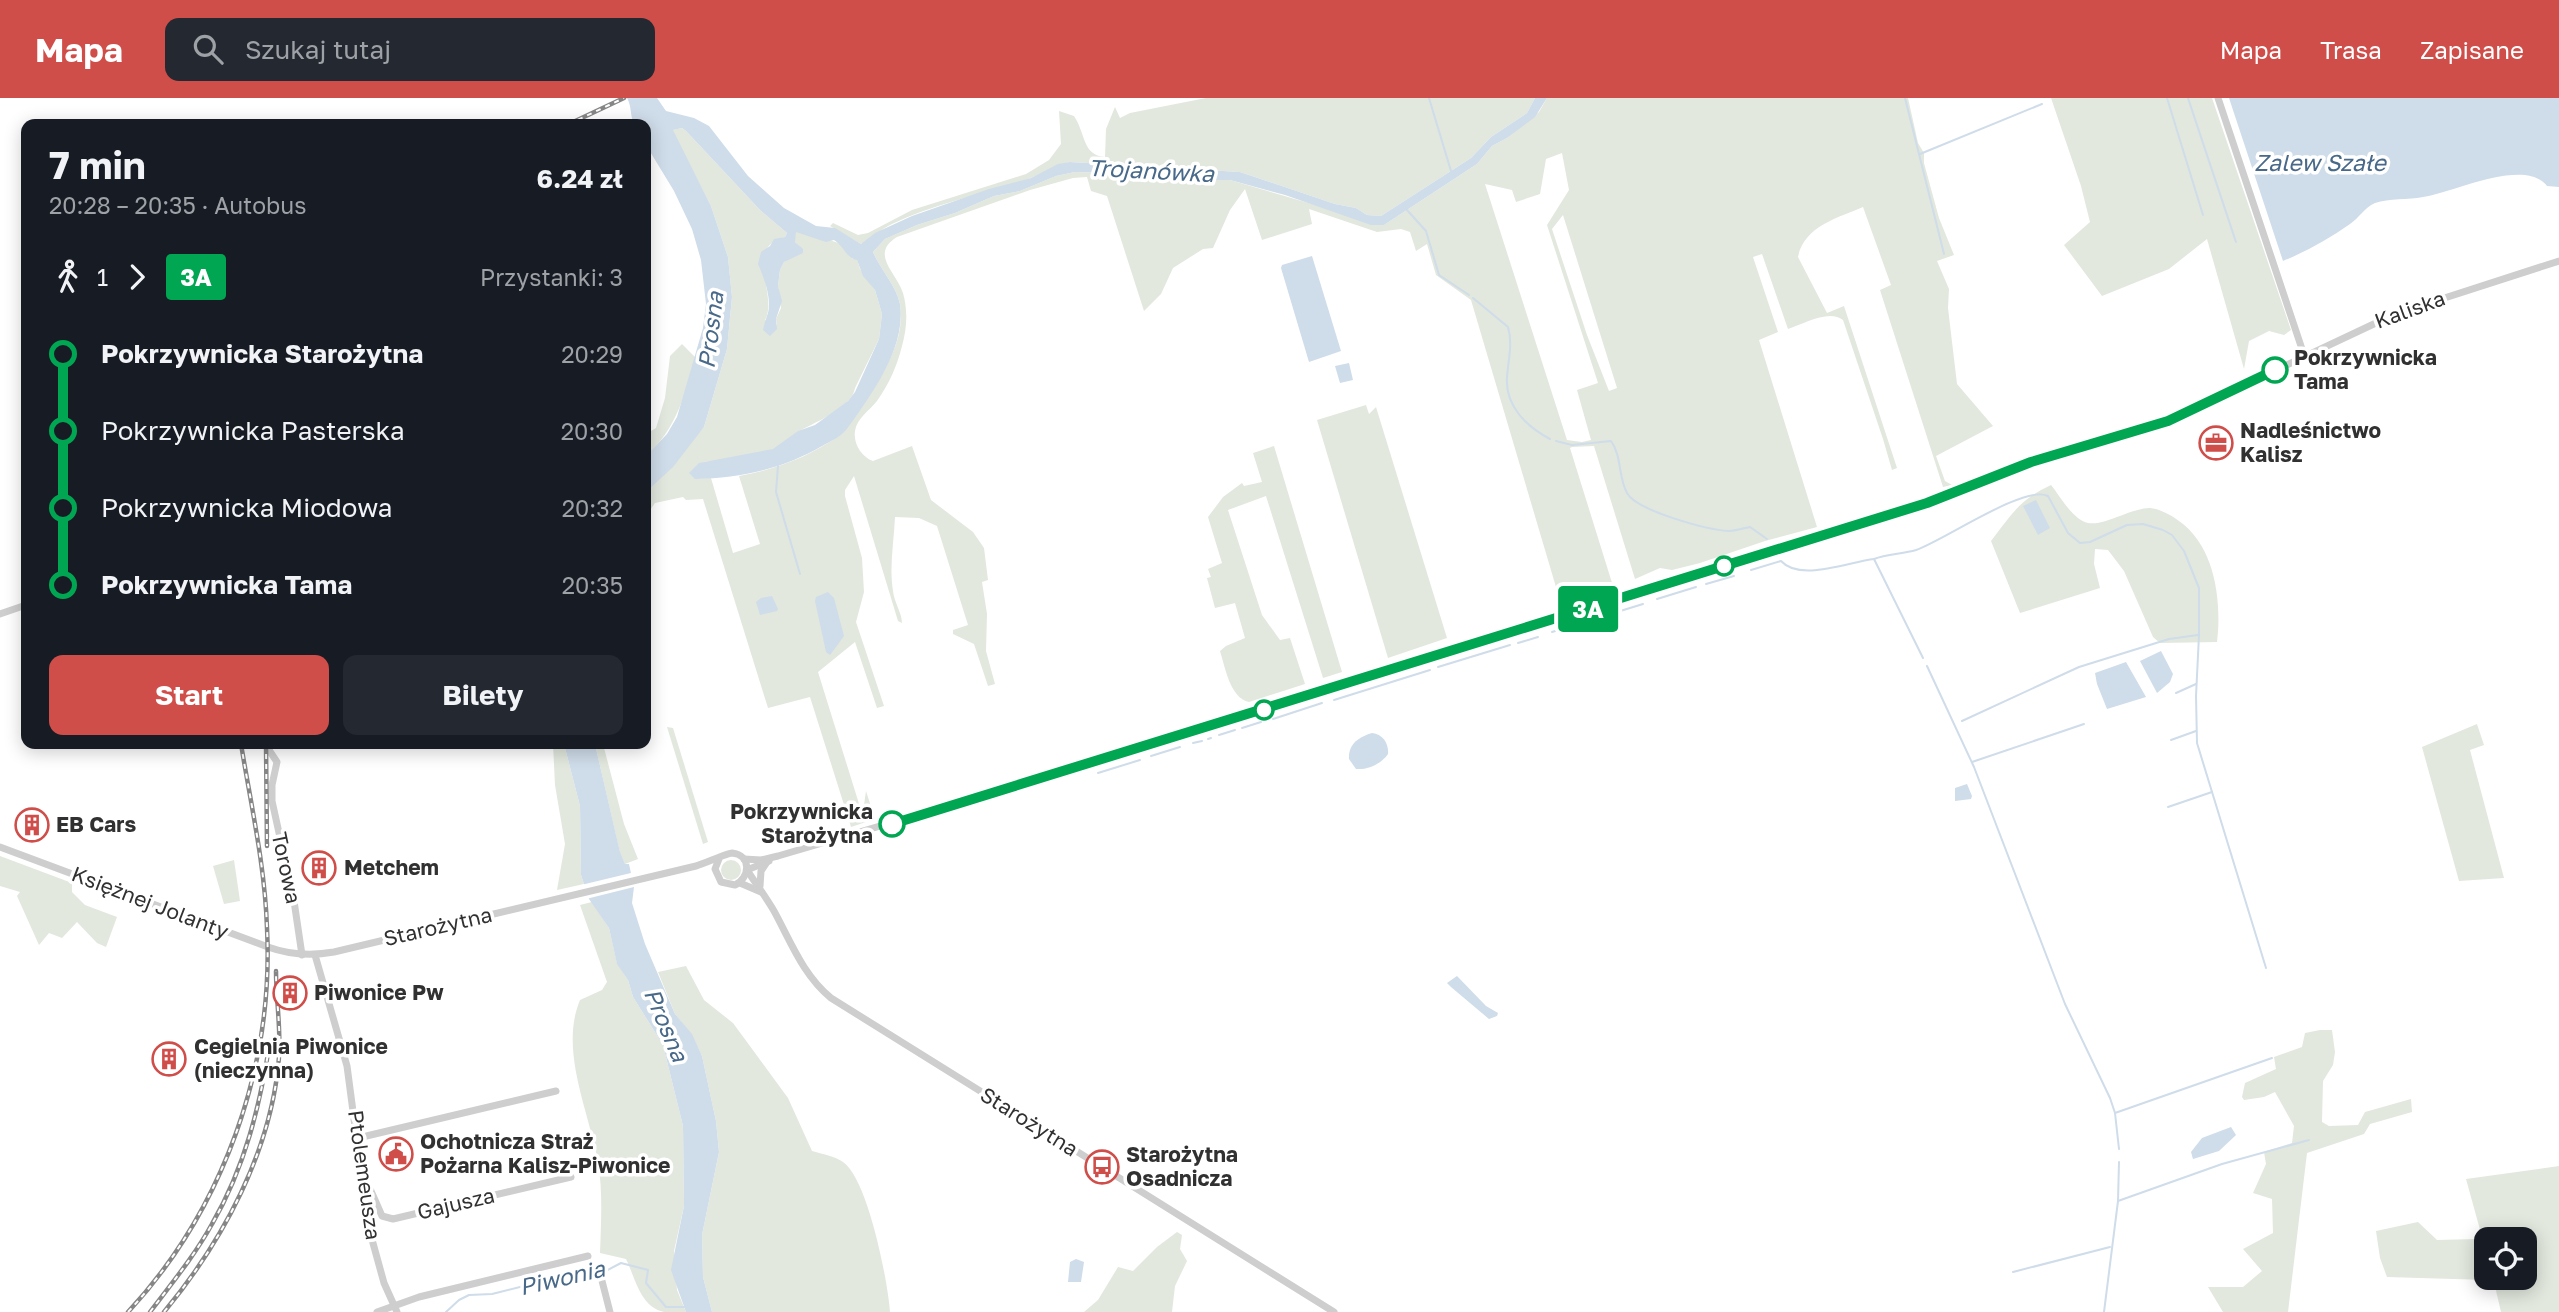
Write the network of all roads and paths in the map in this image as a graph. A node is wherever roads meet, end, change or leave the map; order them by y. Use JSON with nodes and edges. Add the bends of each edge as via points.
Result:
{"nodes":[{"id":1,"x":2218,"y":98,"type":"edge"},
{"id":2,"x":2559,"y":261,"type":"edge"},
{"id":3,"x":2304,"y":355,"type":"junction"},
{"id":4,"x":21,"y":607,"type":"edge"},
{"id":5,"x":0,"y":614,"type":"edge"},
{"id":6,"x":268,"y":749,"type":"edge"},
{"id":7,"x":0,"y":847,"type":"edge"},
{"id":8,"x":778,"y":856,"type":"junction"},
{"id":9,"x":719,"y":859,"type":"junction"},
{"id":10,"x":744,"y":859,"type":"junction"},
{"id":11,"x":768,"y":861,"type":"junction"},
{"id":12,"x":696,"y":866,"type":"junction"},
{"id":13,"x":747,"y":870,"type":"junction"},
{"id":14,"x":715,"y":874,"type":"junction"},
{"id":15,"x":740,"y":883,"type":"junction"},
{"id":16,"x":762,"y":892,"type":"junction"},
{"id":17,"x":302,"y":955,"type":"junction"},
{"id":18,"x":315,"y":955,"type":"junction"},
{"id":19,"x":556,"y":1091,"type":"dead end"},
{"id":20,"x":358,"y":1138,"type":"junction"},
{"id":21,"x":571,"y":1177,"type":"dead end"},
{"id":22,"x":362,"y":1180,"type":"junction"},
{"id":23,"x":588,"y":1256,"type":"dead end"},
{"id":24,"x":601,"y":1277,"type":"dead end"},
{"id":25,"x":396,"y":1308,"type":"edge"},
{"id":26,"x":377,"y":1312,"type":"edge"},
{"id":27,"x":610,"y":1312,"type":"edge"},
{"id":28,"x":1334,"y":1312,"type":"edge"}],
"edges":[{"from":1,"to":3,"type":"street"},
{"from":2,"to":3,"type":"street","name":"Kaliska","via":[[2395,314]]},
{"from":3,"to":8,"type":"street","name":"Kaliska","via":[[2168,421],[2031,462],[1947,496],[1047,777]]},
{"from":4,"to":5,"type":"street"},
{"from":6,"to":17,"type":"street","name":"Torowa","via":[[277,762],[272,801]]},
{"from":7,"to":17,"type":"street","name":"Księżnej Jolanty","via":[[268,947]]},
{"from":8,"to":10,"type":"street"},
{"from":8,"to":11,"type":"street"},
{"from":9,"to":10,"type":"street","via":[[731,853]]},
{"from":9,"to":12,"type":"street"},
{"from":9,"to":14,"type":"street"},
{"from":10,"to":13,"type":"street"},
{"from":11,"to":13,"type":"street"},
{"from":11,"to":16,"type":"street","via":[[761,872]]},
{"from":12,"to":14,"type":"street"},
{"from":12,"to":18,"type":"street","name":"Starożytna"},
{"from":13,"to":15,"type":"street"},
{"from":13,"to":16,"type":"street","name":"Starożytna"},
{"from":14,"to":15,"type":"street","via":[[726,885]]},
{"from":15,"to":16,"type":"street"},
{"from":16,"to":28,"type":"street","name":"Starożytna","via":[[805,970],[831,998]]},
{"from":17,"to":18,"type":"street","name":"Starożytna"},
{"from":18,"to":20,"type":"street","name":"Ptolemeusza","via":[[340,1038]]},
{"from":19,"to":20,"type":"street"},
{"from":20,"to":22,"type":"street","name":"Ptolemeusza"},
{"from":21,"to":22,"type":"street","name":"Gajusza","via":[[393,1219],[382,1216]]},
{"from":22,"to":25,"type":"street","name":"Ptolemeusza","via":[[377,1262]]},
{"from":23,"to":25,"type":"street"},
{"from":24,"to":27,"type":"street"},
{"from":25,"to":26,"type":"street"}]}
